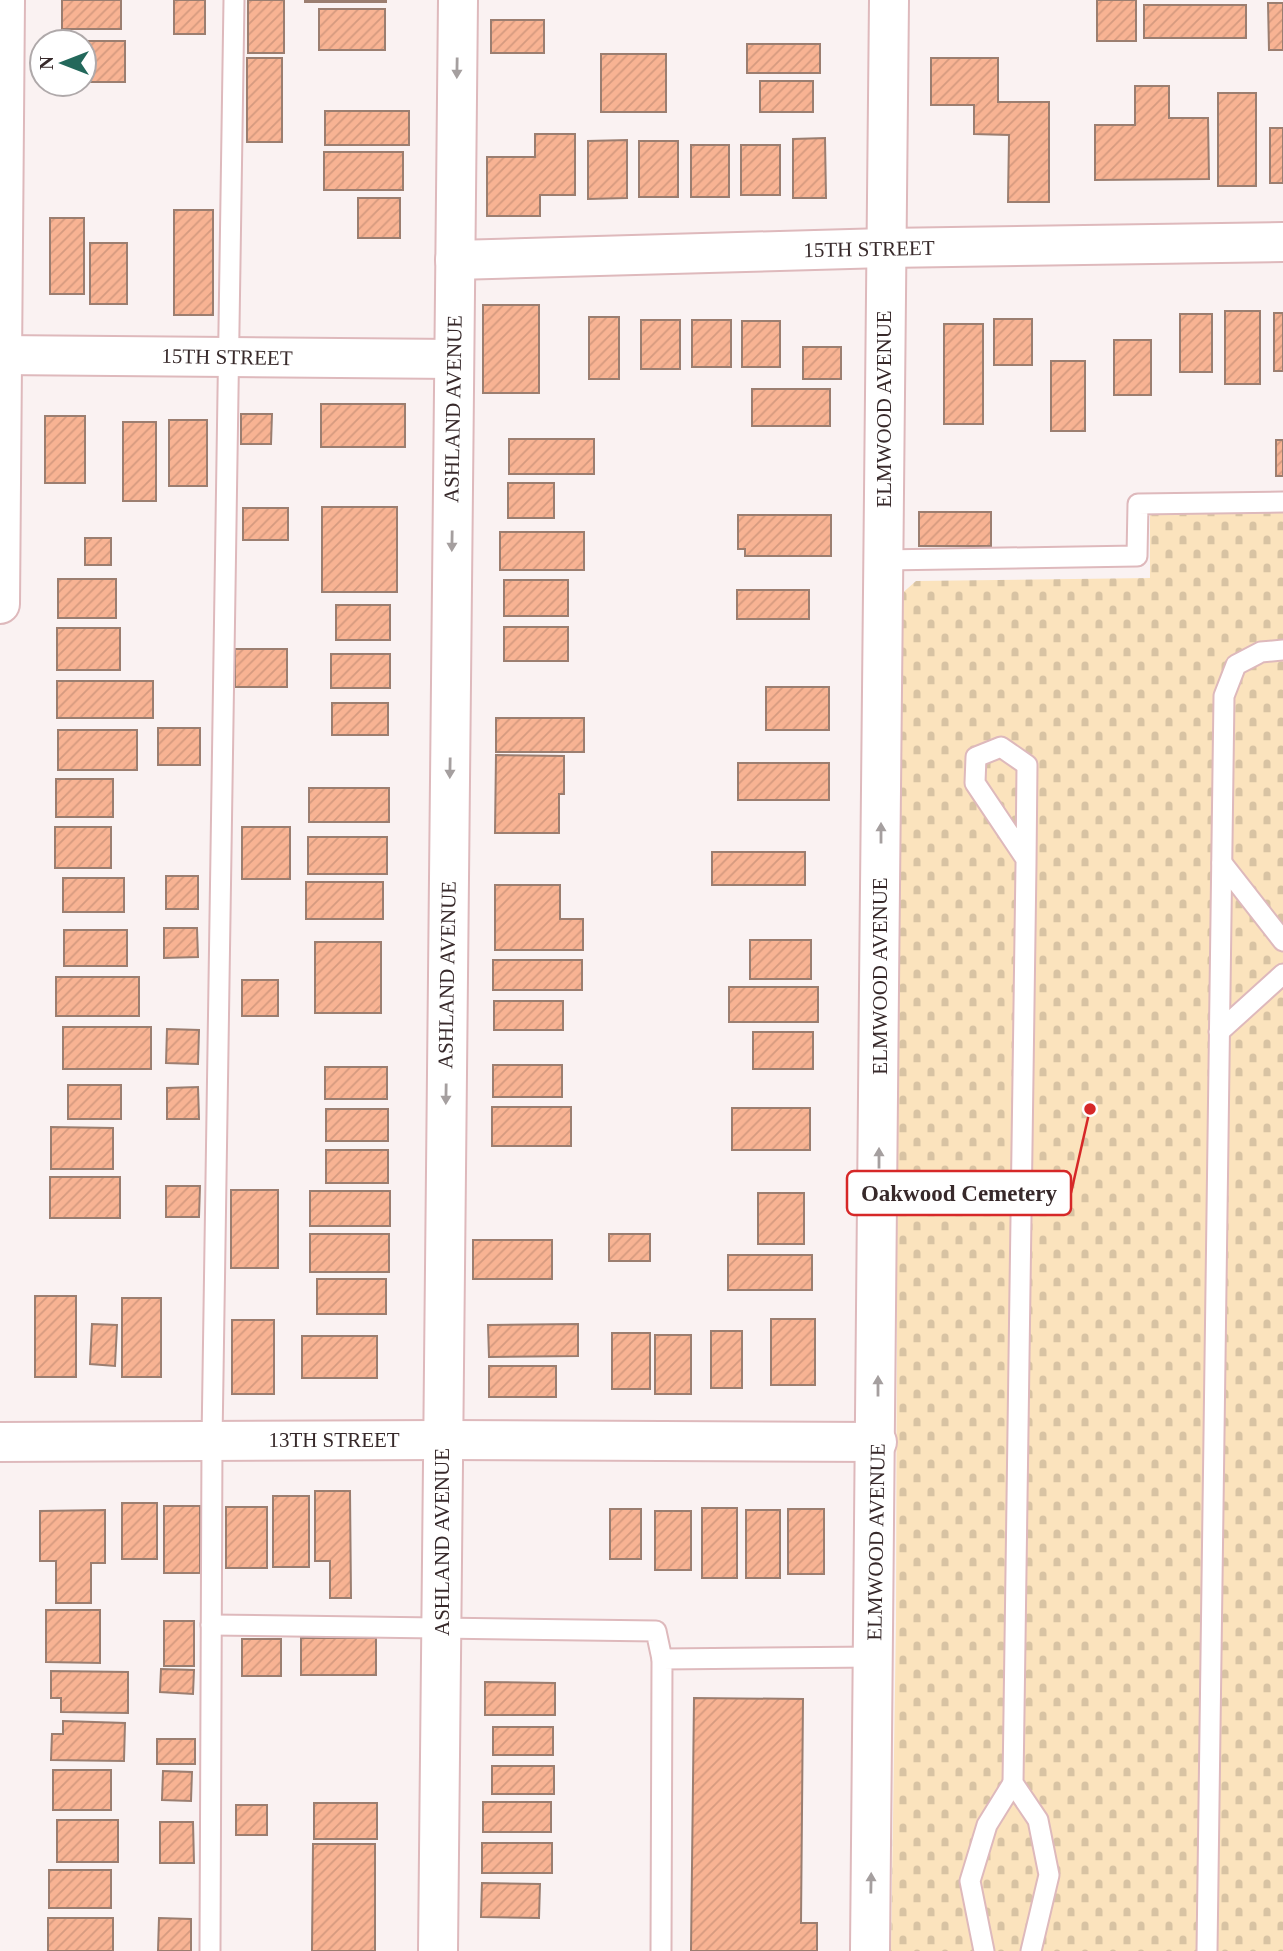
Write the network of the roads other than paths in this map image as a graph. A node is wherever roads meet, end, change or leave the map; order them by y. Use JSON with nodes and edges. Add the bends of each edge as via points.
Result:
{"nodes":[{"id":1,"x":5,"y":0,"type":"edge"},
{"id":2,"x":234,"y":0,"type":"edge"},
{"id":3,"x":458,"y":0,"type":"edge"},
{"id":4,"x":889,"y":0,"type":"edge"},
{"id":5,"x":1283,"y":242,"type":"edge"},
{"id":6,"x":885,"y":248,"type":"junction"},
{"id":7,"x":455,"y":260,"type":"junction"},
{"id":8,"x":1,"y":355,"type":"edge"},
{"id":9,"x":229,"y":357,"type":"junction"},
{"id":10,"x":454,"y":359,"type":"junction"},
{"id":11,"x":1283,"y":502,"type":"edge"},
{"id":12,"x":883,"y":560,"type":"junction"},
{"id":13,"x":0,"y":604,"type":"edge"},
{"id":14,"x":1283,"y":650,"type":"edge"},
{"id":15,"x":1026,"y":859,"type":"junction"},
{"id":16,"x":1222,"y":863,"type":"junction"},
{"id":17,"x":1283,"y":941,"type":"edge"},
{"id":18,"x":1283,"y":974,"type":"edge"},
{"id":19,"x":1219,"y":1032,"type":"junction"},
{"id":20,"x":443,"y":1440,"type":"junction"},
{"id":21,"x":212,"y":1441,"type":"junction"},
{"id":22,"x":0,"y":1442,"type":"edge"},
{"id":23,"x":877,"y":1442,"type":"junction"},
{"id":24,"x":211,"y":1625,"type":"junction"},
{"id":25,"x":441,"y":1628,"type":"junction"},
{"id":26,"x":875,"y":1657,"type":"junction"},
{"id":27,"x":662,"y":1659,"type":"junction"},
{"id":28,"x":1013,"y":1783,"type":"junction"},
{"id":29,"x":210,"y":1951,"type":"edge"},
{"id":30,"x":439,"y":1951,"type":"edge"},
{"id":31,"x":661,"y":1951,"type":"edge"},
{"id":32,"x":870,"y":1951,"type":"edge"},
{"id":33,"x":984,"y":1951,"type":"edge"},
{"id":34,"x":1031,"y":1951,"type":"edge"},
{"id":35,"x":1206,"y":1951,"type":"edge"}],
"edges":[{"from":1,"to":8,"type":"street"},
{"from":2,"to":9,"type":"lane"},
{"from":3,"to":7,"type":"street","name":"ASHLAND AVENUE","one_way":true},
{"from":4,"to":6,"type":"street","name":"ELMWOOD AVENUE"},
{"from":5,"to":6,"type":"street","name":"15TH STREET"},
{"from":6,"to":7,"type":"street","name":"15TH STREET"},
{"from":6,"to":12,"type":"street","name":"ELMWOOD AVENUE"},
{"from":7,"to":10,"type":"street","name":"ASHLAND AVENUE"},
{"from":8,"to":9,"type":"street","name":"15TH STREET"},
{"from":8,"to":13,"type":"street"},
{"from":9,"to":10,"type":"street","name":"15TH STREET"},
{"from":9,"to":21,"type":"lane"},
{"from":10,"to":20,"type":"street","name":"ASHLAND AVENUE","one_way":true},
{"from":11,"to":12,"type":"lane","via":[[1138,504],[1138,556]]},
{"from":23,"to":12,"type":"street","name":"ELMWOOD AVENUE","one_way":true},
{"from":14,"to":16,"type":"lane","via":[[1261,652],[1236,665],[1224,696]]},
{"from":15,"to":15,"type":"lane","via":[[1027,765],[1001,747],[976,757],[975,783]]},
{"from":15,"to":28,"type":"lane"},
{"from":16,"to":17,"type":"lane"},
{"from":16,"to":19,"type":"lane"},
{"from":18,"to":19,"type":"lane"},
{"from":19,"to":35,"type":"lane"},
{"from":20,"to":21,"type":"street","name":"13TH STREET"},
{"from":20,"to":23,"type":"street","name":"13TH STREET"},
{"from":20,"to":25,"type":"street","name":"ASHLAND AVENUE"},
{"from":21,"to":22,"type":"street","name":"13TH STREET"},
{"from":21,"to":24,"type":"lane"},
{"from":23,"to":26,"type":"street","name":"ELMWOOD AVENUE"},
{"from":24,"to":25,"type":"lane"},
{"from":24,"to":29,"type":"lane"},
{"from":25,"to":27,"type":"lane","via":[[656,1630]]},
{"from":25,"to":30,"type":"street","name":"ASHLAND AVENUE"},
{"from":26,"to":27,"type":"lane"},
{"from":32,"to":26,"type":"street","name":"ELMWOOD AVENUE","one_way":true},
{"from":27,"to":31,"type":"lane"},
{"from":28,"to":33,"type":"lane","via":[[987,1825],[970,1881]]},
{"from":28,"to":34,"type":"lane","via":[[1038,1820],[1049,1875]]}]}
